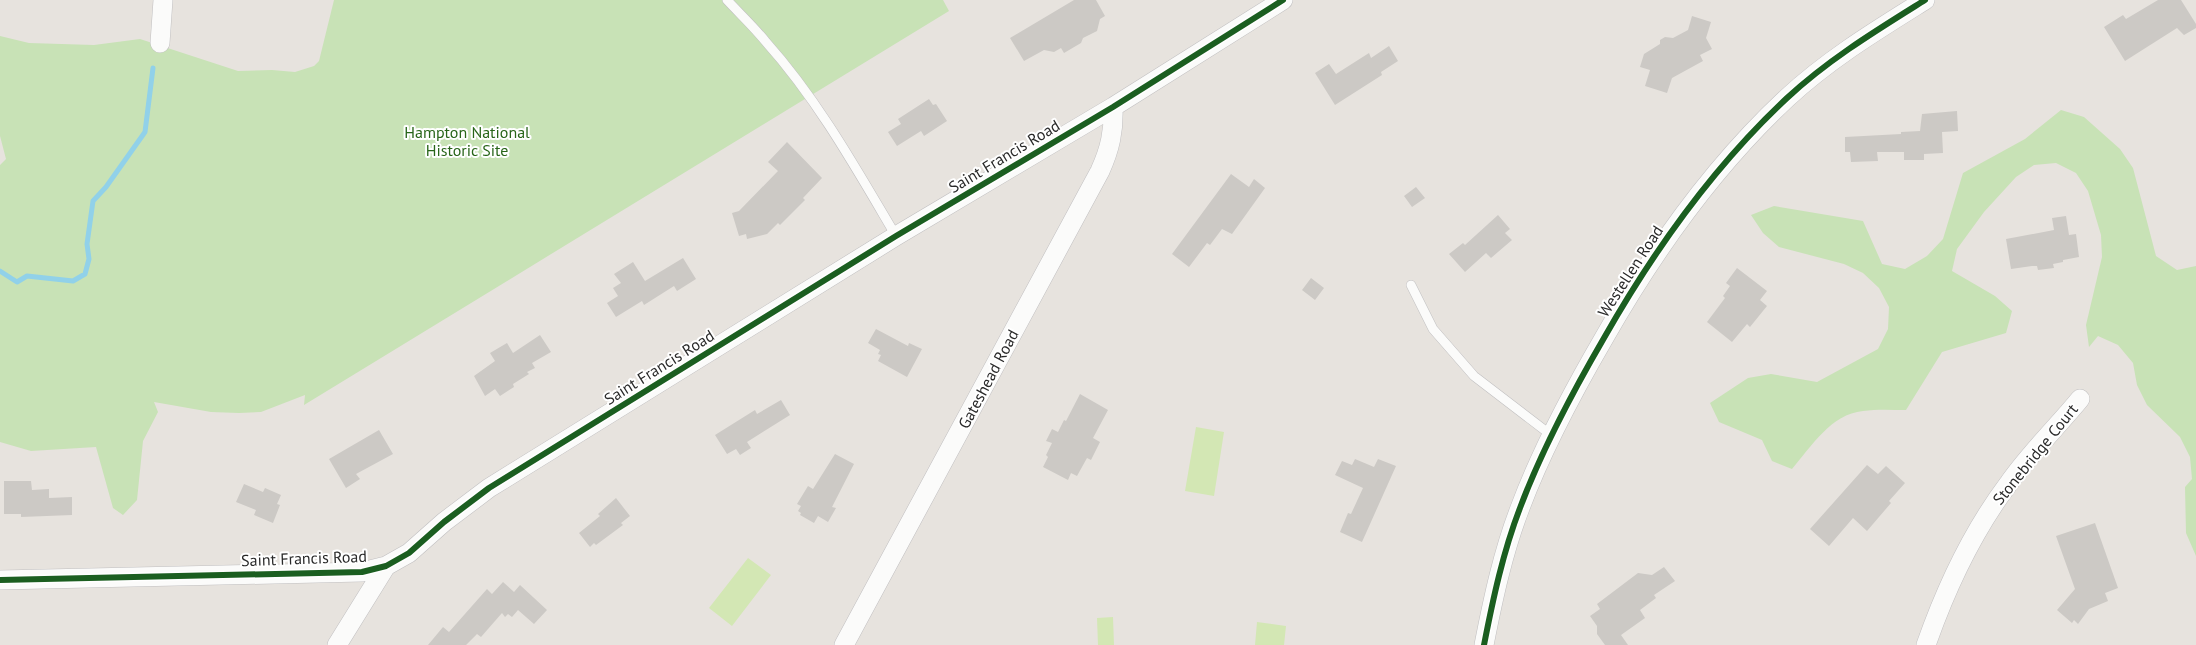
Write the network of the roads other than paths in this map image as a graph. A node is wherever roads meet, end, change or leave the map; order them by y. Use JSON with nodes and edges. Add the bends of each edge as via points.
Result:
{"nodes":[{"id":1,"x":163,"y":0,"type":"edge"},
{"id":2,"x":727,"y":0,"type":"edge"},
{"id":3,"x":1283,"y":0,"type":"edge"},
{"id":4,"x":1926,"y":0,"type":"edge"},
{"id":5,"x":160,"y":43,"type":"dead end"},
{"id":6,"x":1113,"y":107,"type":"junction"},
{"id":7,"x":896,"y":236,"type":"junction"},
{"id":8,"x":1411,"y":285,"type":"dead end"},
{"id":9,"x":2080,"y":399,"type":"dead end"},
{"id":10,"x":1551,"y":435,"type":"junction"},
{"id":11,"x":386,"y":566,"type":"junction"},
{"id":12,"x":0,"y":580,"type":"edge"},
{"id":13,"x":337,"y":645,"type":"edge"},
{"id":14,"x":844,"y":645,"type":"edge"},
{"id":15,"x":1484,"y":645,"type":"edge"},
{"id":16,"x":1926,"y":645,"type":"edge"}],
"edges":[{"from":1,"to":5,"type":"street"},
{"from":2,"to":7,"type":"lane","via":[[767,42],[804,90]]},
{"from":3,"to":6,"type":"street","name":"Saint Francis Road"},
{"from":4,"to":10,"type":"street","name":"Westellen Road","via":[[1860,41],[1811,77],[1766,119],[1713,177],[1643,273]]},
{"from":6,"to":7,"type":"street","name":"Saint Francis Road"},
{"from":6,"to":14,"type":"street","name":"Gateshead Road","via":[[1114,130],[1100,171]]},
{"from":7,"to":11,"type":"street","name":"Saint Francis Road","via":[[490,488],[409,553]]},
{"from":8,"to":10,"type":"lane","via":[[1433,329],[1474,376]]},
{"from":9,"to":16,"type":"street","name":"Stonebridge Court","via":[[2009,482],[1985,519],[1948,587]]},
{"from":10,"to":15,"type":"street","name":"Westellen Road","via":[[1509,539]]},
{"from":11,"to":12,"type":"street","name":"Saint Francis Road","via":[[362,572]]},
{"from":11,"to":13,"type":"street"}]}
